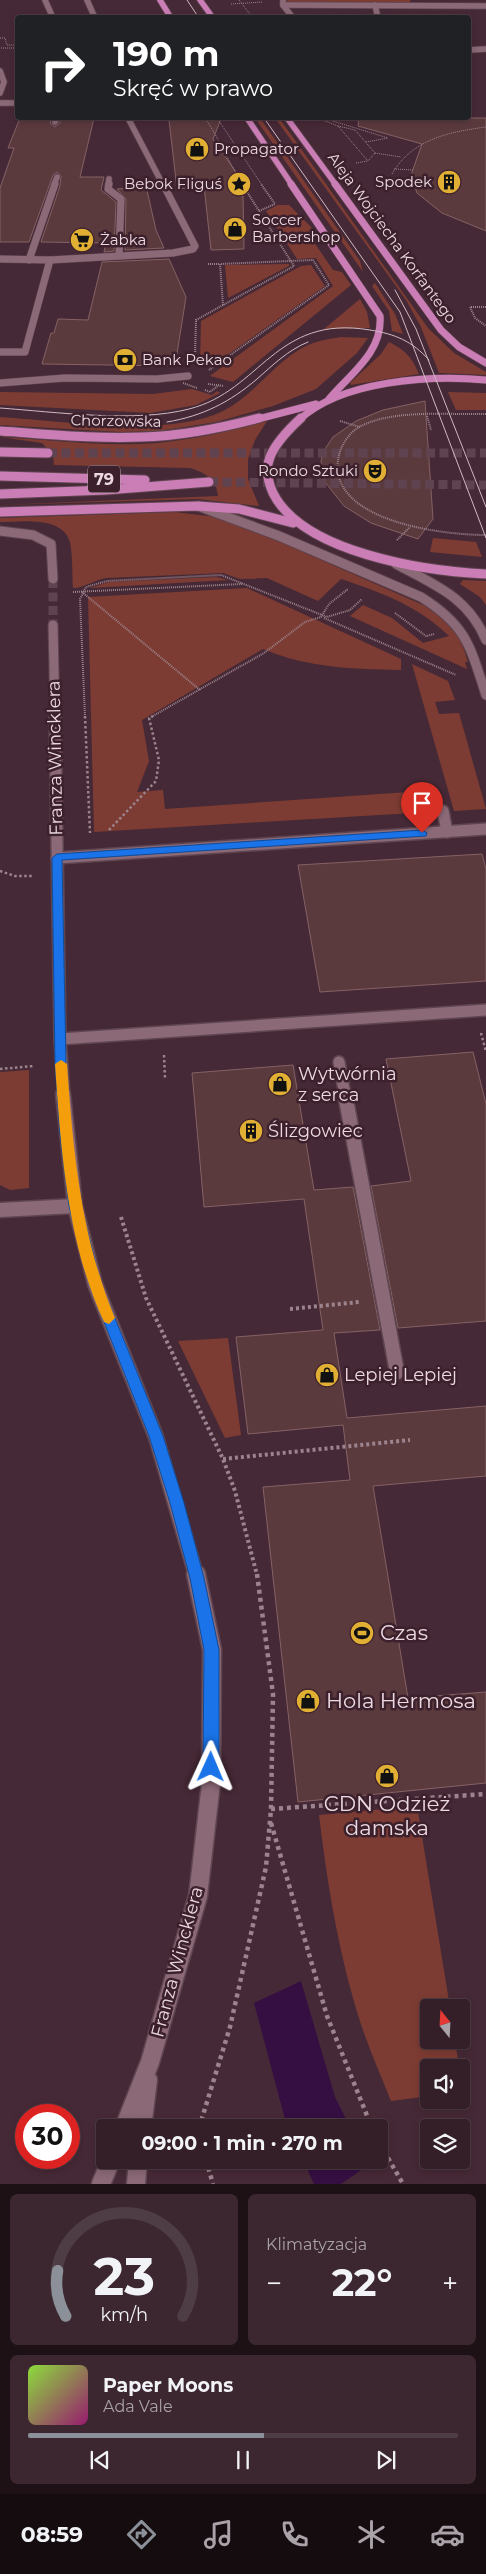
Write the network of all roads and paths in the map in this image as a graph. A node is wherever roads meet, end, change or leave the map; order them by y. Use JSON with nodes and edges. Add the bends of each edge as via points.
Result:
{"nodes":[{"id":1,"x":45,"y":0,"type":"edge"},
{"id":2,"x":87,"y":0,"type":"edge"},
{"id":3,"x":160,"y":0,"type":"edge"},
{"id":4,"x":200,"y":0,"type":"edge"},
{"id":5,"x":239,"y":0,"type":"edge"},
{"id":6,"x":283,"y":2,"type":"edge"},
{"id":7,"x":241,"y":3,"type":"junction"},
{"id":8,"x":416,"y":3,"type":"edge"},
{"id":9,"x":231,"y":4,"type":"dead end"},
{"id":10,"x":375,"y":5,"type":"junction"},
{"id":11,"x":486,"y":6,"type":"edge"},
{"id":12,"x":51,"y":15,"type":"edge"},
{"id":13,"x":94,"y":15,"type":"edge"},
{"id":14,"x":169,"y":15,"type":"edge"},
{"id":15,"x":211,"y":15,"type":"edge"},
{"id":16,"x":251,"y":15,"type":"edge"},
{"id":17,"x":292,"y":15,"type":"edge"},
{"id":18,"x":377,"y":15,"type":"edge"},
{"id":19,"x":0,"y":38,"type":"edge"},
{"id":20,"x":15,"y":44,"type":"edge"},
{"id":21,"x":1,"y":48,"type":"edge"},
{"id":22,"x":15,"y":48,"type":"edge"},
{"id":23,"x":486,"y":49,"type":"edge"},
{"id":24,"x":471,"y":50,"type":"edge"},
{"id":25,"x":0,"y":71,"type":"edge"},
{"id":26,"x":5,"y":82,"type":"edge"},
{"id":27,"x":0,"y":93,"type":"edge"},
{"id":28,"x":0,"y":102,"type":"edge"},
{"id":29,"x":15,"y":103,"type":"edge"},
{"id":30,"x":129,"y":120,"type":"edge"},
{"id":31,"x":206,"y":120,"type":"edge"},
{"id":32,"x":218,"y":120,"type":"edge"},
{"id":33,"x":248,"y":120,"type":"edge"},
{"id":34,"x":288,"y":120,"type":"edge"},
{"id":35,"x":326,"y":120,"type":"edge"},
{"id":36,"x":329,"y":120,"type":"edge"},
{"id":37,"x":338,"y":126,"type":"junction"},
{"id":38,"x":486,"y":127,"type":"edge"},
{"id":39,"x":366,"y":142,"type":"junction"},
{"id":40,"x":375,"y":153,"type":"junction"},
{"id":41,"x":402,"y":158,"type":"junction"},
{"id":42,"x":368,"y":160,"type":"junction"},
{"id":43,"x":356,"y":163,"type":"dead end"},
{"id":44,"x":394,"y":169,"type":"junction"},
{"id":45,"x":413,"y":170,"type":"dead end"},
{"id":46,"x":392,"y":174,"type":"dead end"},
{"id":47,"x":57,"y":177,"type":"dead end"},
{"id":48,"x":109,"y":178,"type":"dead end"},
{"id":49,"x":259,"y":211,"type":"junction"},
{"id":50,"x":119,"y":256,"type":"junction"},
{"id":51,"x":0,"y":259,"type":"edge"},
{"id":52,"x":29,"y":260,"type":"junction"},
{"id":53,"x":50,"y":260,"type":"junction"},
{"id":54,"x":292,"y":262,"type":"junction"},
{"id":55,"x":223,"y":305,"type":"junction"},
{"id":56,"x":486,"y":307,"type":"edge"},
{"id":57,"x":486,"y":326,"type":"edge"},
{"id":58,"x":0,"y":352,"type":"edge"},
{"id":59,"x":486,"y":364,"type":"edge"},
{"id":60,"x":191,"y":374,"type":"junction"},
{"id":61,"x":486,"y":380,"type":"edge"},
{"id":62,"x":0,"y":383,"type":"edge"},
{"id":63,"x":214,"y":383,"type":"dead end"},
{"id":64,"x":183,"y":384,"type":"dead end"},
{"id":65,"x":220,"y":385,"type":"junction"},
{"id":66,"x":224,"y":386,"type":"dead end"},
{"id":67,"x":197,"y":388,"type":"dead end"},
{"id":68,"x":210,"y":392,"type":"dead end"},
{"id":69,"x":329,"y":399,"type":"junction"},
{"id":70,"x":318,"y":404,"type":"junction"},
{"id":71,"x":486,"y":414,"type":"edge"},
{"id":72,"x":427,"y":416,"type":"junction"},
{"id":73,"x":333,"y":419,"type":"dead end"},
{"id":74,"x":360,"y":427,"type":"junction"},
{"id":75,"x":431,"y":430,"type":"dead end"},
{"id":76,"x":0,"y":431,"type":"edge"},
{"id":77,"x":0,"y":452,"type":"edge"},
{"id":78,"x":48,"y":453,"type":"tunnel mouth"},
{"id":79,"x":0,"y":476,"type":"edge"},
{"id":80,"x":0,"y":494,"type":"edge"},
{"id":81,"x":198,"y":506,"type":"junction"},
{"id":82,"x":0,"y":512,"type":"edge"},
{"id":83,"x":296,"y":524,"type":"junction"},
{"id":84,"x":410,"y":527,"type":"junction"},
{"id":85,"x":0,"y":531,"type":"edge"},
{"id":86,"x":486,"y":535,"type":"edge"},
{"id":87,"x":393,"y":544,"type":"dead end"},
{"id":88,"x":396,"y":564,"type":"junction"},
{"id":89,"x":486,"y":574,"type":"edge"},
{"id":90,"x":52,"y":579,"type":"tunnel mouth"},
{"id":91,"x":243,"y":584,"type":"junction"},
{"id":92,"x":350,"y":588,"type":"dead end"},
{"id":93,"x":73,"y":592,"type":"dead end"},
{"id":94,"x":82,"y":592,"type":"junction"},
{"id":95,"x":350,"y":610,"type":"dead end"},
{"id":96,"x":321,"y":616,"type":"junction"},
{"id":97,"x":53,"y":625,"type":"tunnel mouth"},
{"id":98,"x":486,"y":640,"type":"edge"},
{"id":99,"x":457,"y":676,"type":"dead end"},
{"id":100,"x":200,"y":690,"type":"junction"},
{"id":101,"x":486,"y":695,"type":"edge"},
{"id":102,"x":443,"y":811,"type":"dead end"},
{"id":103,"x":486,"y":830,"type":"edge"},
{"id":104,"x":107,"y":832,"type":"dead end"},
{"id":105,"x":448,"y":832,"type":"junction"},
{"id":106,"x":89,"y":840,"type":"dead end"},
{"id":107,"x":57,"y":858,"type":"junction"},
{"id":108,"x":486,"y":1010,"type":"edge"},
{"id":109,"x":481,"y":1032,"type":"dead end"},
{"id":110,"x":60,"y":1039,"type":"junction"},
{"id":111,"x":486,"y":1052,"type":"edge"},
{"id":112,"x":164,"y":1055,"type":"dead end"},
{"id":113,"x":339,"y":1062,"type":"dead end"},
{"id":114,"x":34,"y":1066,"type":"dead end"},
{"id":115,"x":0,"y":1069,"type":"edge"},
{"id":116,"x":165,"y":1078,"type":"dead end"},
{"id":117,"x":75,"y":1206,"type":"junction"},
{"id":118,"x":0,"y":1210,"type":"edge"},
{"id":119,"x":384,"y":1300,"type":"junction"},
{"id":120,"x":290,"y":1309,"type":"dead end"},
{"id":121,"x":398,"y":1372,"type":"dead end"},
{"id":122,"x":410,"y":1440,"type":"dead end"},
{"id":123,"x":223,"y":1459,"type":"dead end"},
{"id":124,"x":486,"y":1794,"type":"edge"},
{"id":125,"x":271,"y":1809,"type":"dead end"},
{"id":126,"x":270,"y":1820,"type":"dead end"},
{"id":127,"x":150,"y":2062,"type":"junction"},
{"id":128,"x":128,"y":2119,"type":"edge"},
{"id":129,"x":143,"y":2119,"type":"edge"},
{"id":130,"x":368,"y":2119,"type":"edge"},
{"id":131,"x":388,"y":2158,"type":"edge"},
{"id":132,"x":107,"y":2169,"type":"edge"},
{"id":133,"x":137,"y":2169,"type":"edge"},
{"id":134,"x":209,"y":2169,"type":"edge"},
{"id":135,"x":101,"y":2184,"type":"edge"},
{"id":136,"x":136,"y":2184,"type":"edge"},
{"id":137,"x":213,"y":2184,"type":"edge"},
{"id":138,"x":403,"y":2184,"type":"edge"}],
"edges":[{"from":1,"to":12,"type":"street"},
{"from":2,"to":13,"type":"street"},
{"from":3,"to":14,"type":"main road"},
{"from":4,"to":15,"type":"main road"},
{"from":5,"to":7,"type":"path"},
{"from":6,"to":7,"type":"path"},
{"from":6,"to":10,"type":"street"},
{"from":6,"to":17,"type":"street"},
{"from":7,"to":9,"type":"path"},
{"from":7,"to":16,"type":"path"},
{"from":8,"to":10,"type":"street"},
{"from":8,"to":11,"type":"street"},
{"from":10,"to":18,"type":"street"},
{"from":19,"to":20,"type":"path","via":[[5,38],[7,45]]},
{"from":21,"to":22,"type":"path"},
{"from":23,"to":24,"type":"street"},
{"from":25,"to":26,"type":"street"},
{"from":26,"to":27,"type":"street"},
{"from":28,"to":29,"type":"street"},
{"from":30,"to":50,"type":"street","via":[[194,246],[179,253]]},
{"from":31,"to":49,"type":"path"},
{"from":32,"to":49,"type":"path","via":[[275,204]]},
{"from":33,"to":69,"type":"main road","via":[[380,316],[381,332],[375,346]]},
{"from":34,"to":59,"type":"main road","name":"Aleja Wojciecha Korfantego","via":[[441,330],[459,348]]},
{"from":35,"to":37,"type":"path"},
{"from":36,"to":39,"type":"path","via":[[388,138]]},
{"from":37,"to":39,"type":"path","via":[[355,130]]},
{"from":37,"to":42,"type":"path"},
{"from":38,"to":41,"type":"path","via":[[427,140]]},
{"from":39,"to":40,"type":"path"},
{"from":40,"to":41,"type":"path"},
{"from":40,"to":42,"type":"path"},
{"from":41,"to":44,"type":"path"},
{"from":42,"to":43,"type":"path"},
{"from":44,"to":45,"type":"path"},
{"from":44,"to":46,"type":"path"},
{"from":47,"to":52,"type":"street"},
{"from":48,"to":50,"type":"street","via":[[108,189],[121,200]]},
{"from":49,"to":54,"type":"path"},
{"from":50,"to":53,"type":"street"},
{"from":51,"to":52,"type":"street"},
{"from":52,"to":53,"type":"street"},
{"from":53,"to":58,"type":"street","via":[[25,352]]},
{"from":54,"to":55,"type":"path","via":[[294,266]]},
{"from":54,"to":55,"type":"path","via":[[220,264]]},
{"from":54,"to":60,"type":"path","via":[[313,260],[329,285],[212,370]]},
{"from":55,"to":60,"type":"path","via":[[196,320]]},
{"from":56,"to":57,"type":"path","via":[[470,307],[474,318]]},
{"from":60,"to":62,"type":"street","via":[[158,379],[65,378]]},
{"from":61,"to":69,"type":"main road","via":[[436,378],[401,381]]},
{"from":63,"to":65,"type":"path"},
{"from":64,"to":67,"type":"path","bridge":true},
{"from":65,"to":66,"type":"path"},
{"from":65,"to":68,"type":"path"},
{"from":69,"to":70,"type":"main road"},
{"from":70,"to":76,"type":"main road","name":"Chorzowska","via":[[164,436],[114,438]]},
{"from":70,"to":83,"type":"main road","via":[[290,428],[272,450],[267,464],[270,488]]},
{"from":71,"to":72,"type":"path"},
{"from":72,"to":74,"type":"path","via":[[380,420]]},
{"from":72,"to":75,"type":"path"},
{"from":73,"to":74,"type":"path"},
{"from":74,"to":84,"type":"path","via":[[343,444],[338,458],[338,472],[343,484],[370,510]]},
{"from":77,"to":78,"type":"main road"},
{"from":79,"to":80,"type":"main road","number":"79","via":[[209,482]]},
{"from":81,"to":82,"type":"main road"},
{"from":81,"to":83,"type":"main road","via":[[239,509]]},
{"from":81,"to":101,"type":"street","via":[[279,536],[421,597],[439,608],[461,627]]},
{"from":83,"to":88,"type":"main road"},
{"from":84,"to":86,"type":"path","via":[[446,534]]},
{"from":84,"to":87,"type":"path"},
{"from":85,"to":90,"type":"street","via":[[28,533],[51,544]]},
{"from":88,"to":89,"type":"main road","via":[[433,571]]},
{"from":88,"to":98,"type":"street","via":[[462,602],[474,614]]},
{"from":91,"to":94,"type":"path"},
{"from":91,"to":94,"type":"path","via":[[215,575],[100,581],[86,586]]},
{"from":91,"to":96,"type":"path"},
{"from":92,"to":96,"type":"path","via":[[329,604]]},
{"from":93,"to":94,"type":"path"},
{"from":94,"to":100,"type":"path"},
{"from":94,"to":106,"type":"path"},
{"from":95,"to":96,"type":"path","via":[[332,617]]},
{"from":96,"to":99,"type":"path"},
{"from":96,"to":100,"type":"path","via":[[305,622],[264,653]]},
{"from":97,"to":107,"type":"street","name":"Franza Wincklera"},
{"from":100,"to":104,"type":"path","via":[[149,718],[159,760],[156,781]]},
{"from":102,"to":105,"type":"street"},
{"from":103,"to":105,"type":"street"},
{"from":105,"to":107,"type":"street"},
{"from":107,"to":110,"type":"street","name":"Franza Wincklera"},
{"from":108,"to":110,"type":"street"},
{"from":109,"to":111,"type":"path"},
{"from":110,"to":117,"type":"street","name":"Franza Wincklera","via":[[66,1134]]},
{"from":112,"to":116,"type":"path"},
{"from":113,"to":119,"type":"street"},
{"from":114,"to":115,"type":"path"},
{"from":117,"to":118,"type":"street"},
{"from":117,"to":127,"type":"street","name":"Franza Wincklera","via":[[95,1284],[156,1436],[177,1503],[212,1650],[211,1783],[198,1896]]},
{"from":119,"to":120,"type":"path"},
{"from":119,"to":121,"type":"street"},
{"from":122,"to":123,"type":"path"},
{"from":124,"to":125,"type":"path"},
{"from":126,"to":130,"type":"path","via":[[319,1989],[349,2079]]},
{"from":127,"to":128,"type":"street","name":"Franza Wincklera"},
{"from":127,"to":129,"type":"street","name":"Franza Wincklera"},
{"from":131,"to":138,"type":"path"},
{"from":132,"to":135,"type":"street"},
{"from":133,"to":136,"type":"street"},
{"from":134,"to":137,"type":"path"}]}
